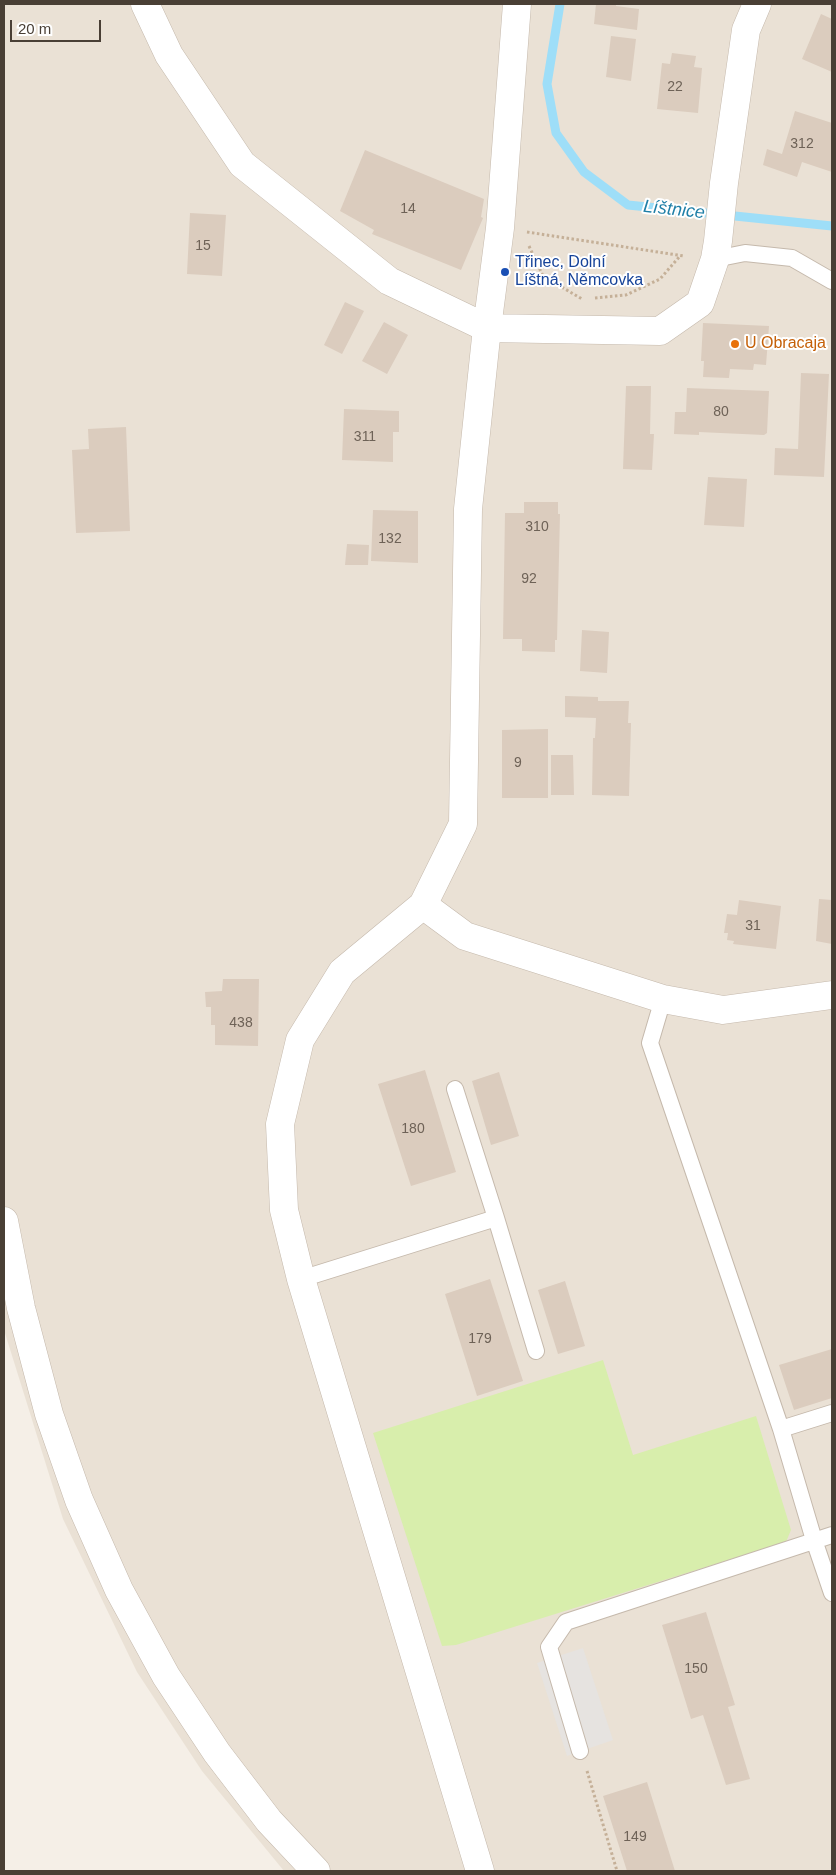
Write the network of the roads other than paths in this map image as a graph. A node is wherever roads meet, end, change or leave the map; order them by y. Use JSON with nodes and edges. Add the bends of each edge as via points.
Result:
{"nodes":[{"id":1,"x":145,"y":4,"type":"edge"},
{"id":2,"x":517,"y":4,"type":"edge"},
{"id":3,"x":757,"y":4,"type":"edge"},
{"id":4,"x":716,"y":250,"type":"junction"},
{"id":5,"x":832,"y":280,"type":"edge"},
{"id":6,"x":487,"y":328,"type":"junction"},
{"id":7,"x":423,"y":905,"type":"junction"},
{"id":8,"x":832,"y":995,"type":"edge"},
{"id":9,"x":663,"y":999,"type":"junction"},
{"id":10,"x":454,"y":1089,"type":"dead end"},
{"id":11,"x":496,"y":1218,"type":"junction"},
{"id":12,"x":4,"y":1221,"type":"edge"},
{"id":13,"x":301,"y":1279,"type":"junction"},
{"id":14,"x":536,"y":1351,"type":"dead end"},
{"id":15,"x":832,"y":1413,"type":"edge"},
{"id":16,"x":781,"y":1429,"type":"junction"},
{"id":17,"x":832,"y":1535,"type":"edge"},
{"id":18,"x":814,"y":1540,"type":"junction"},
{"id":19,"x":832,"y":1593,"type":"edge"},
{"id":20,"x":580,"y":1752,"type":"road end"},
{"id":21,"x":316,"y":1871,"type":"edge"},
{"id":22,"x":480,"y":1871,"type":"edge"}],
"edges":[{"from":1,"to":6,"type":"street","via":[[169,54],[242,164],[389,281]]},
{"from":2,"to":6,"type":"street","via":[[500,228]]},
{"from":3,"to":4,"type":"street","via":[[746,30]]},
{"from":4,"to":5,"type":"lane","via":[[792,258]]},
{"from":4,"to":6,"type":"street","via":[[700,303],[660,331]]},
{"from":6,"to":7,"type":"street","via":[[468,509],[463,824]]},
{"from":7,"to":9,"type":"street","via":[[465,936]]},
{"from":7,"to":13,"type":"street","via":[[342,972],[300,1040],[280,1124],[284,1210]]},
{"from":8,"to":9,"type":"street","via":[[724,1010]]},
{"from":9,"to":16,"type":"lane","via":[[650,1043]]},
{"from":10,"to":11,"type":"lane"},
{"from":11,"to":13,"type":"lane"},
{"from":11,"to":14,"type":"lane"},
{"from":12,"to":21,"type":"street","via":[[21,1308],[49,1414],[79,1500],[120,1590],[166,1676],[218,1753],[269,1821]]},
{"from":13,"to":22,"type":"street"},
{"from":15,"to":16,"type":"lane"},
{"from":16,"to":18,"type":"lane"},
{"from":17,"to":18,"type":"lane"},
{"from":18,"to":19,"type":"lane"},
{"from":18,"to":20,"type":"lane","via":[[566,1622],[549,1647]]}]}
